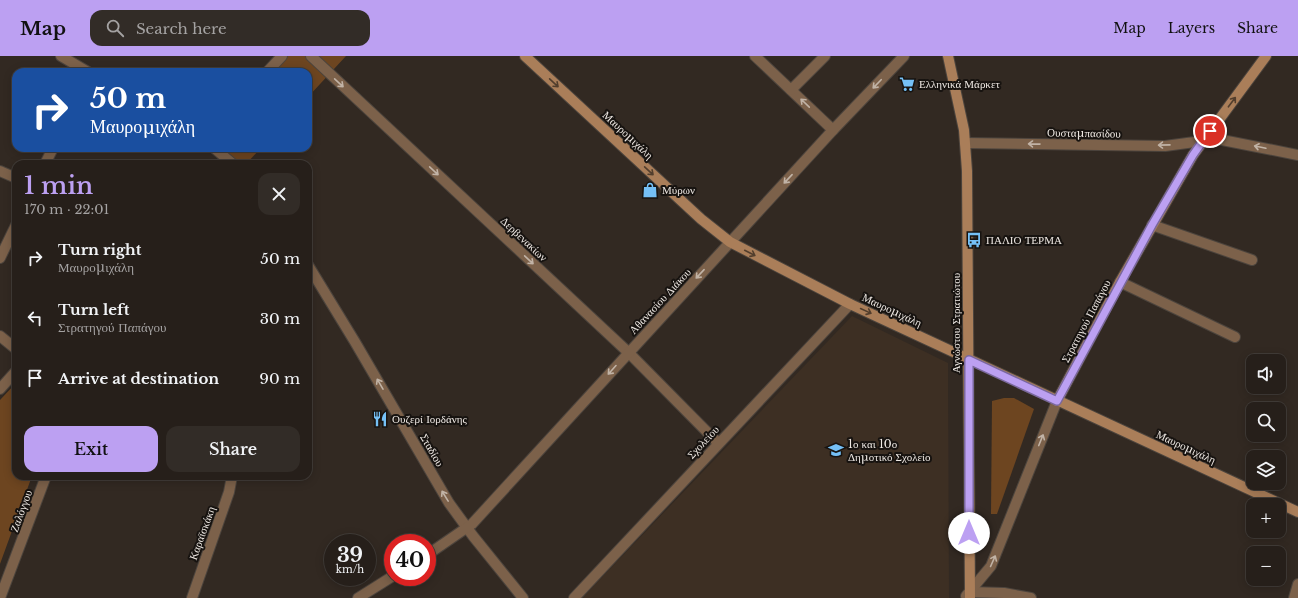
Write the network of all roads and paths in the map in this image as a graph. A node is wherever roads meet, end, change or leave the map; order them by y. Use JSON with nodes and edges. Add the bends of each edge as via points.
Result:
{"nodes":[{"id":1,"x":61,"y":56,"type":"edge"},
{"id":2,"x":282,"y":56,"type":"edge"},
{"id":3,"x":311,"y":56,"type":"edge"},
{"id":4,"x":525,"y":56,"type":"edge"},
{"id":5,"x":754,"y":56,"type":"edge"},
{"id":6,"x":825,"y":56,"type":"edge"},
{"id":7,"x":904,"y":56,"type":"edge"},
{"id":8,"x":948,"y":56,"type":"edge"},
{"id":9,"x":1266,"y":56,"type":"edge"},
{"id":10,"x":81,"y":68,"type":"edge"},
{"id":11,"x":271,"y":68,"type":"edge"},
{"id":12,"x":791,"y":90,"type":"junction"},
{"id":13,"x":833,"y":130,"type":"junction"},
{"id":14,"x":1202,"y":140,"type":"junction"},
{"id":15,"x":965,"y":143,"type":"junction"},
{"id":16,"x":219,"y":152,"type":"edge"},
{"id":17,"x":1298,"y":155,"type":"edge"},
{"id":18,"x":229,"y":160,"type":"edge"},
{"id":19,"x":0,"y":171,"type":"edge"},
{"id":20,"x":12,"y":176,"type":"edge"},
{"id":21,"x":1152,"y":225,"type":"junction"},
{"id":22,"x":12,"y":232,"type":"edge"},
{"id":23,"x":730,"y":242,"type":"junction"},
{"id":24,"x":0,"y":258,"type":"edge"},
{"id":25,"x":1252,"y":260,"type":"dead end"},
{"id":26,"x":312,"y":280,"type":"edge"},
{"id":27,"x":1120,"y":282,"type":"junction"},
{"id":28,"x":850,"y":304,"type":"junction"},
{"id":29,"x":0,"y":336,"type":"edge"},
{"id":30,"x":1235,"y":337,"type":"dead end"},
{"id":31,"x":12,"y":346,"type":"edge"},
{"id":32,"x":629,"y":352,"type":"junction"},
{"id":33,"x":969,"y":360,"type":"junction"},
{"id":34,"x":12,"y":375,"type":"edge"},
{"id":35,"x":0,"y":388,"type":"edge"},
{"id":36,"x":1057,"y":401,"type":"junction"},
{"id":37,"x":718,"y":443,"type":"junction"},
{"id":38,"x":44,"y":480,"type":"edge"},
{"id":39,"x":231,"y":480,"type":"edge"},
{"id":40,"x":1298,"y":512,"type":"edge"},
{"id":41,"x":467,"y":528,"type":"junction"},
{"id":42,"x":436,"y":549,"type":"edge"},
{"id":43,"x":384,"y":582,"type":"edge"},
{"id":44,"x":1298,"y":584,"type":"edge"},
{"id":45,"x":968,"y":596,"type":"edge"},
{"id":46,"x":0,"y":598,"type":"edge"},
{"id":47,"x":192,"y":598,"type":"edge"},
{"id":48,"x":358,"y":598,"type":"edge"},
{"id":49,"x":522,"y":598,"type":"edge"},
{"id":50,"x":574,"y":598,"type":"edge"},
{"id":51,"x":1031,"y":598,"type":"edge"},
{"id":52,"x":1294,"y":598,"type":"edge"}],
"edges":[{"from":1,"to":10,"type":"street"},
{"from":2,"to":11,"type":"street"},
{"from":3,"to":32,"type":"street","name":"Δερβενακίων","one_way":true},
{"from":4,"to":23,"type":"street","name":"Μαυρομιχάλη","one_way":true,"via":[[701,219]]},
{"from":5,"to":12,"type":"street"},
{"from":6,"to":12,"type":"street"},
{"from":7,"to":13,"type":"street","name":"Αθανασίου Διάκου","one_way":true},
{"from":8,"to":15,"type":"street","name":"Αγνώστου Στρατιώτου"},
{"from":14,"to":9,"type":"street","name":"Στρατηγού Παπάγου","one_way":true},
{"from":13,"to":12,"type":"street","one_way":true},
{"from":13,"to":23,"type":"street","name":"Αθανασίου Διάκου","one_way":true},
{"from":14,"to":15,"type":"street","name":"Ουσταμπασίδου","one_way":true,"via":[[1165,146]]},
{"from":17,"to":14,"type":"street","name":"Ουσταμπασίδου","one_way":true,"via":[[1225,140]]},
{"from":14,"to":21,"type":"street","name":"Στρατηγού Παπάγου"},
{"from":15,"to":33,"type":"street","name":"Αγνώστου Στρατιώτου"},
{"from":16,"to":18,"type":"street"},
{"from":19,"to":20,"type":"street"},
{"from":21,"to":25,"type":"street"},
{"from":21,"to":27,"type":"street","name":"Στρατηγού Παπάγου"},
{"from":22,"to":24,"type":"street"},
{"from":23,"to":28,"type":"street","name":"Μαυρομιχάλη","one_way":true},
{"from":23,"to":32,"type":"street","name":"Αθανασίου Διάκου","one_way":true},
{"from":41,"to":26,"type":"street","name":"Σταδίου","one_way":true,"via":[[442,493]]},
{"from":27,"to":30,"type":"street"},
{"from":27,"to":36,"type":"street","name":"Στρατηγού Παπάγου"},
{"from":28,"to":33,"type":"street","name":"Μαυρομιχάλη","one_way":true},
{"from":28,"to":37,"type":"street","name":"Σχολείου"},
{"from":29,"to":31,"type":"street"},
{"from":32,"to":37,"type":"street","name":"Δερβενακίων"},
{"from":32,"to":41,"type":"street","name":"Αθανασίου Διάκου","one_way":true},
{"from":33,"to":36,"type":"street","name":"Μαυρομιχάλη"},
{"from":33,"to":45,"type":"street","name":"Αγνώστου Στρατιώτου"},
{"from":34,"to":35,"type":"street"},
{"from":36,"to":40,"type":"street","name":"Μαυρομιχάλη"},
{"from":45,"to":36,"type":"street","name":"Στρατηγού Παπάγου","one_way":true,"via":[[991,566]]},
{"from":37,"to":50,"type":"street","name":"Σχολείου"},
{"from":38,"to":46,"type":"street","name":"Ζαλόγγου"},
{"from":39,"to":47,"type":"street","name":"Καραϊσκάκη"},
{"from":41,"to":42,"type":"street","name":"Αθανασίου Διάκου"},
{"from":41,"to":49,"type":"street","name":"Σταδίου"},
{"from":43,"to":48,"type":"street"},
{"from":44,"to":52,"type":"street"},
{"from":45,"to":51,"type":"street","via":[[1004,593]]}]}
